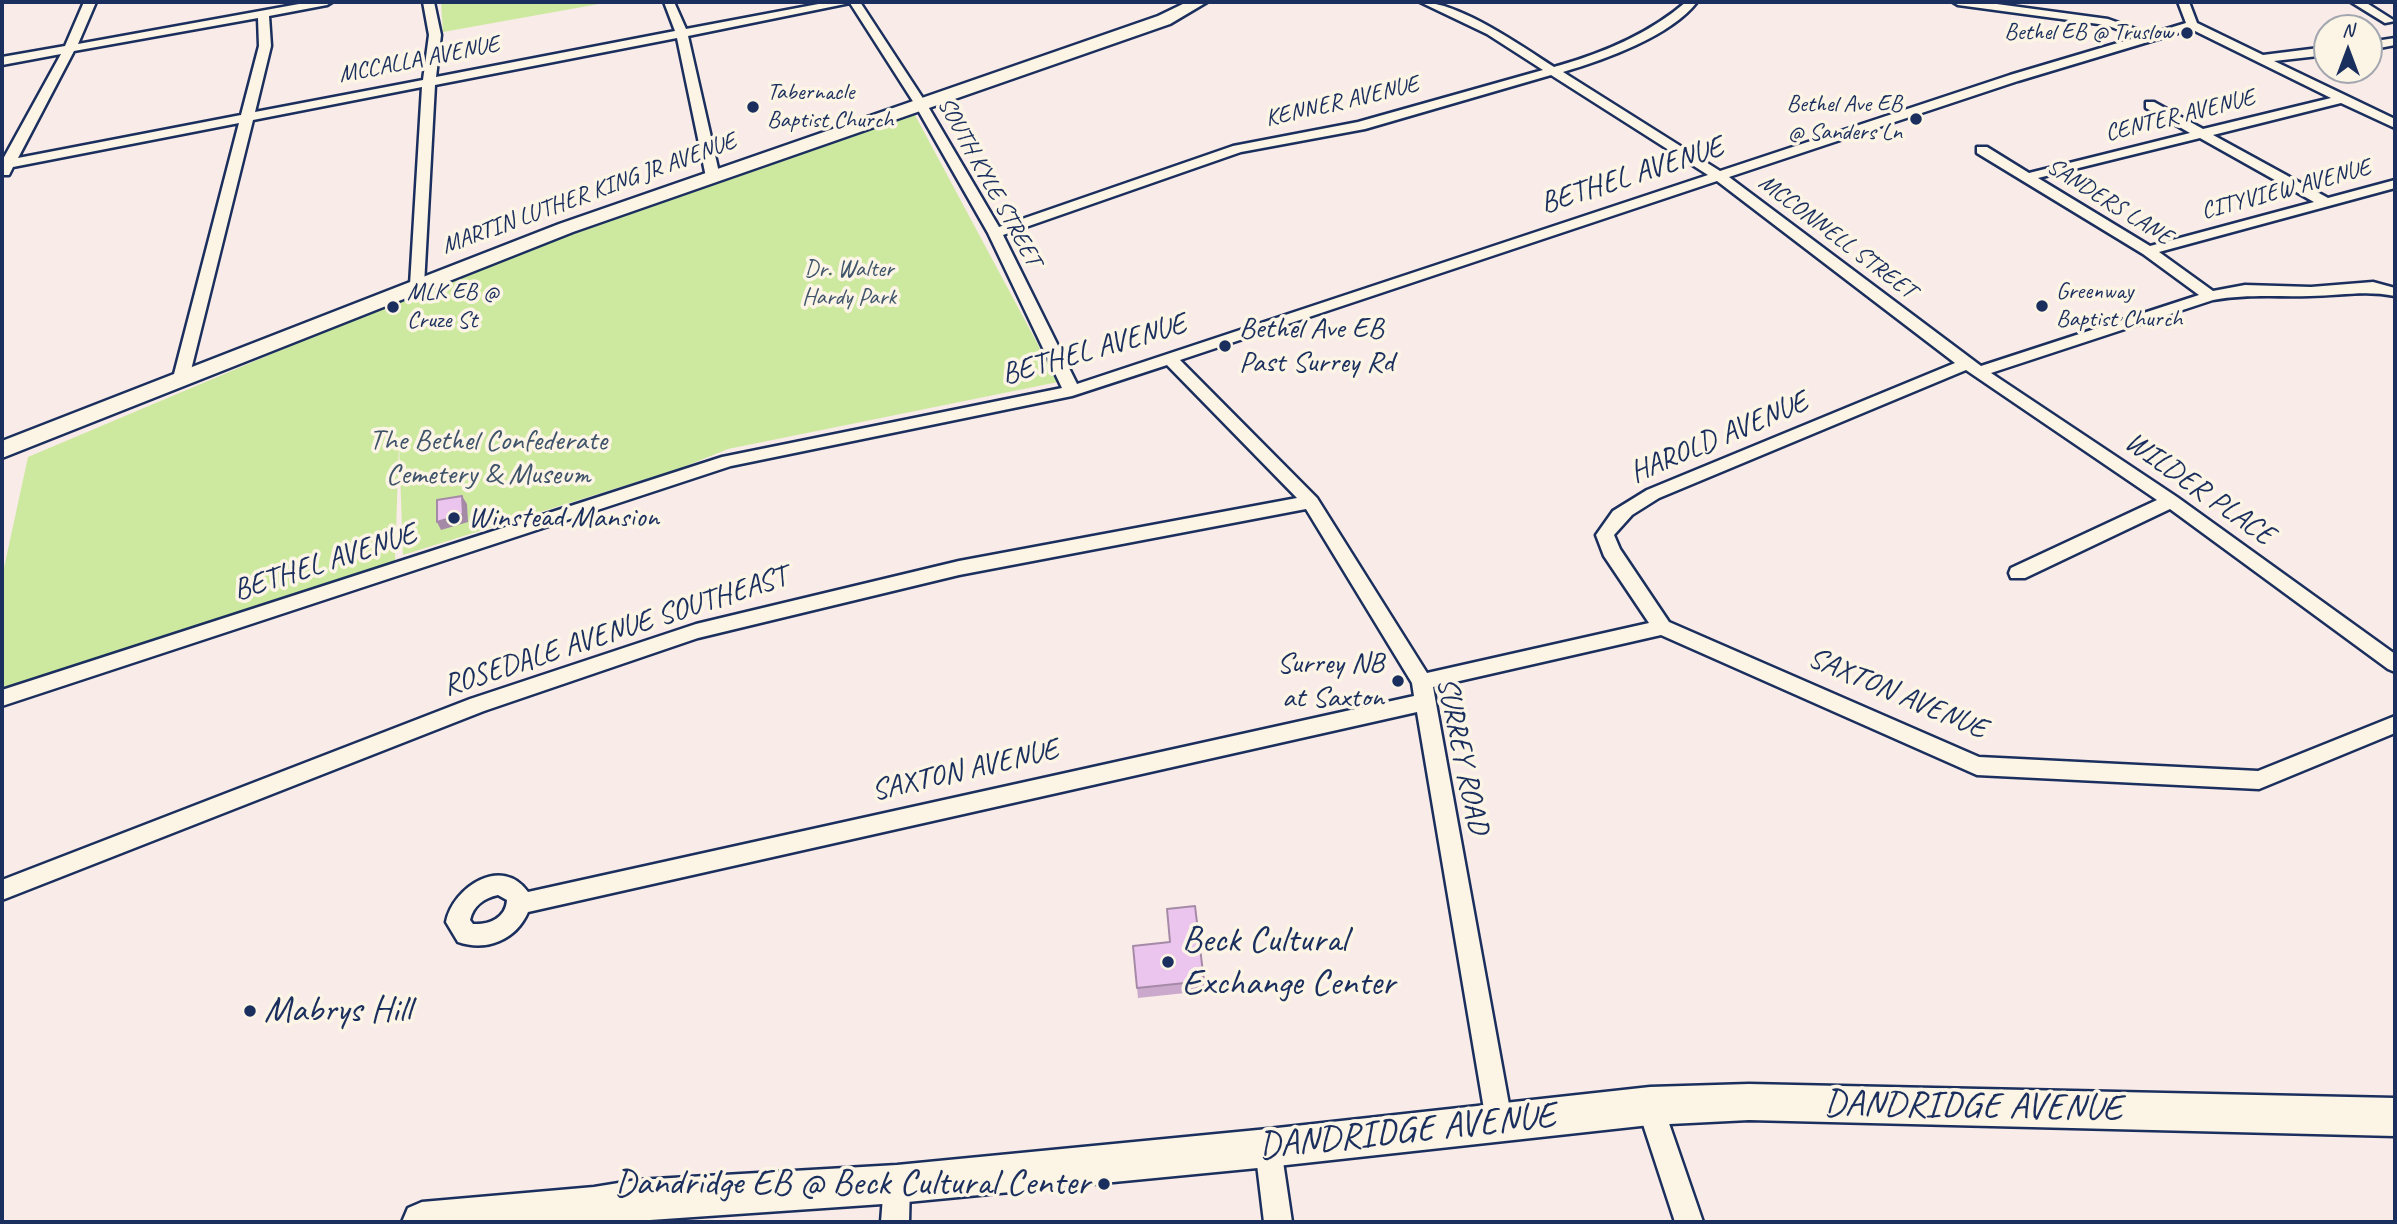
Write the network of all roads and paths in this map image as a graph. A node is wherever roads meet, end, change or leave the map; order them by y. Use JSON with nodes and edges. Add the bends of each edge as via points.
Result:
{"nodes":[{"id":1,"x":93,"y":2,"type":"edge"},
{"id":2,"x":327,"y":2,"type":"edge"},
{"id":3,"x":428,"y":2,"type":"edge"},
{"id":4,"x":669,"y":2,"type":"edge"},
{"id":5,"x":845,"y":2,"type":"edge"},
{"id":6,"x":855,"y":2,"type":"edge"},
{"id":7,"x":1199,"y":2,"type":"edge"},
{"id":8,"x":1424,"y":2,"type":"edge"},
{"id":9,"x":1692,"y":2,"type":"edge"},
{"id":10,"x":1958,"y":2,"type":"edge"},
{"id":11,"x":2184,"y":2,"type":"edge"},
{"id":12,"x":2357,"y":2,"type":"edge"},
{"id":13,"x":820,"y":4,"type":"edge"},
{"id":14,"x":263,"y":14,"type":"junction"},
{"id":15,"x":2389,"y":21,"type":"dead end"},
{"id":16,"x":2192,"y":25,"type":"junction"},
{"id":17,"x":681,"y":31,"type":"junction"},
{"id":18,"x":2147,"y":37,"type":"junction"},
{"id":19,"x":70,"y":48,"type":"junction"},
{"id":20,"x":2313,"y":53,"type":"edge"},
{"id":21,"x":2264,"y":58,"type":"junction"},
{"id":22,"x":2,"y":61,"type":"edge"},
{"id":23,"x":1555,"y":70,"type":"junction"},
{"id":24,"x":429,"y":82,"type":"junction"},
{"id":25,"x":2344,"y":98,"type":"junction"},
{"id":26,"x":920,"y":103,"type":"junction"},
{"id":27,"x":2150,"y":105,"type":"dead end"},
{"id":28,"x":249,"y":117,"type":"junction"},
{"id":29,"x":2395,"y":124,"type":"edge"},
{"id":30,"x":2202,"y":134,"type":"junction"},
{"id":31,"x":1982,"y":150,"type":"dead end"},
{"id":32,"x":4,"y":168,"type":"edge"},
{"id":33,"x":713,"y":177,"type":"junction"},
{"id":34,"x":1720,"y":177,"type":"junction"},
{"id":35,"x":2028,"y":177,"type":"junction"},
{"id":36,"x":2395,"y":184,"type":"edge"},
{"id":37,"x":2325,"y":202,"type":"junction"},
{"id":38,"x":995,"y":233,"type":"junction"},
{"id":39,"x":2148,"y":251,"type":"junction"},
{"id":40,"x":417,"y":285,"type":"junction"},
{"id":41,"x":2395,"y":292,"type":"edge"},
{"id":42,"x":2210,"y":296,"type":"junction"},
{"id":43,"x":1170,"y":359,"type":"junction"},
{"id":44,"x":1972,"y":368,"type":"junction"},
{"id":45,"x":181,"y":378,"type":"junction"},
{"id":46,"x":1072,"y":391,"type":"junction"},
{"id":47,"x":2,"y":450,"type":"edge"},
{"id":48,"x":2171,"y":501,"type":"junction"},
{"id":49,"x":1311,"y":502,"type":"junction"},
{"id":50,"x":2018,"y":573,"type":"dead end"},
{"id":51,"x":1662,"y":627,"type":"junction"},
{"id":52,"x":2395,"y":664,"type":"edge"},
{"id":53,"x":1423,"y":692,"type":"junction"},
{"id":54,"x":2,"y":698,"type":"edge"},
{"id":55,"x":2395,"y":724,"type":"edge"},
{"id":56,"x":2,"y":890,"type":"edge"},
{"id":57,"x":519,"y":904,"type":"dead end"},
{"id":58,"x":1650,"y":1106,"type":"junction"},
{"id":59,"x":2395,"y":1117,"type":"edge"},
{"id":60,"x":1499,"y":1121,"type":"junction"},
{"id":61,"x":1268,"y":1148,"type":"junction"},
{"id":62,"x":897,"y":1184,"type":"junction"},
{"id":63,"x":635,"y":1211,"type":"edge"},
{"id":64,"x":422,"y":1222,"type":"edge"},
{"id":65,"x":895,"y":1222,"type":"edge"},
{"id":66,"x":1278,"y":1222,"type":"edge"},
{"id":67,"x":1689,"y":1222,"type":"edge"}],
"edges":[{"from":1,"to":19,"type":"street"},
{"from":2,"to":14,"type":"street"},
{"from":3,"to":24,"type":"street","via":[[435,35]]},
{"from":4,"to":17,"type":"street"},
{"from":5,"to":13,"type":"street","name":"MCCALLA AVENUE"},
{"from":6,"to":26,"type":"street","name":"SOUTH KYLE STREET"},
{"from":7,"to":26,"type":"main road","name":"MARTIN LUTHER KING JR AVENUE","via":[[1164,20]]},
{"from":8,"to":23,"type":"street","name":"MCCONNELL STREET","via":[[1491,32]]},
{"from":9,"to":23,"type":"street","name":"KENNER AVENUE","via":[[1640,38]]},
{"from":10,"to":18,"type":"street","via":[[2108,22]]},
{"from":11,"to":16,"type":"street"},
{"from":12,"to":15,"type":"street"},
{"from":13,"to":17,"type":"street","name":"MCCALLA AVENUE"},
{"from":14,"to":19,"type":"street"},
{"from":14,"to":28,"type":"street","via":[[265,47]]},
{"from":16,"to":18,"type":"street","name":"BETHEL AVENUE"},
{"from":16,"to":21,"type":"street"},
{"from":17,"to":24,"type":"street","name":"MCCALLA AVENUE"},
{"from":17,"to":33,"type":"street"},
{"from":18,"to":34,"type":"street","name":"BETHEL AVENUE"},
{"from":19,"to":22,"type":"street"},
{"from":19,"to":32,"type":"street"},
{"from":20,"to":21,"type":"street"},
{"from":21,"to":25,"type":"street"},
{"from":23,"to":34,"type":"street","name":"MCCONNELL STREET"},
{"from":23,"to":38,"type":"street","name":"KENNER AVENUE","via":[[1360,126],[1238,149]]},
{"from":24,"to":28,"type":"street","name":"MCCALLA AVENUE"},
{"from":24,"to":40,"type":"street"},
{"from":25,"to":29,"type":"street"},
{"from":25,"to":30,"type":"street","name":"CENTER AVENUE"},
{"from":26,"to":33,"type":"main road","name":"MARTIN LUTHER KING JR AVENUE"},
{"from":26,"to":38,"type":"street","name":"SOUTH KYLE STREET"},
{"from":27,"to":30,"type":"street"},
{"from":28,"to":32,"type":"street","name":"MCCALLA AVENUE"},
{"from":28,"to":45,"type":"street"},
{"from":30,"to":35,"type":"street","name":"CENTER AVENUE"},
{"from":30,"to":37,"type":"street"},
{"from":31,"to":35,"type":"street","name":"SANDERS LANE"},
{"from":33,"to":40,"type":"main road","name":"MARTIN LUTHER KING JR AVENUE"},
{"from":34,"to":43,"type":"street","name":"BETHEL AVENUE"},
{"from":34,"to":44,"type":"street","name":"MCCONNELL STREET"},
{"from":35,"to":39,"type":"street","name":"SANDERS LANE"},
{"from":36,"to":37,"type":"street","name":"CITYVIEW AVENUE"},
{"from":37,"to":39,"type":"street","name":"CITYVIEW AVENUE"},
{"from":38,"to":46,"type":"street","name":"SOUTH KYLE STREET"},
{"from":39,"to":42,"type":"street","name":"SANDERS LANE"},
{"from":40,"to":45,"type":"main road","name":"MARTIN LUTHER KING JR AVENUE"},
{"from":41,"to":42,"type":"street","via":[[2373,287],[2311,292],[2245,290]]},
{"from":42,"to":44,"type":"street"},
{"from":43,"to":46,"type":"street","name":"BETHEL AVENUE"},
{"from":43,"to":49,"type":"street","name":"SURREY ROAD"},
{"from":44,"to":48,"type":"street","name":"WILDER PLACE"},
{"from":44,"to":51,"type":"street","name":"HAROLD AVENUE","via":[[1627,508],[1605,535]]},
{"from":45,"to":47,"type":"main road","name":"MARTIN LUTHER KING JR AVENUE"},
{"from":46,"to":54,"type":"street","name":"BETHEL AVENUE","via":[[728,461]]},
{"from":48,"to":50,"type":"street"},
{"from":48,"to":52,"type":"street","name":"WILDER PLACE"},
{"from":49,"to":53,"type":"street","name":"SURREY ROAD"},
{"from":49,"to":56,"type":"street","name":"ROSEDALE AVENUE SOUTHEAST","via":[[959,568],[696,631],[477,705]]},
{"from":51,"to":53,"type":"street","name":"SAXTON AVENUE"},
{"from":51,"to":55,"type":"street","name":"SAXTON AVENUE","via":[[1977,765],[2259,780]]},
{"from":53,"to":57,"type":"street","name":"SAXTON AVENUE"},
{"from":53,"to":60,"type":"street","name":"SURREY ROAD"},
{"from":58,"to":59,"type":"main road","name":"DANDRIDGE AVENUE","via":[[1749,1102]]},
{"from":58,"to":60,"type":"main road","name":"DANDRIDGE AVENUE"},
{"from":58,"to":67,"type":"street"},
{"from":60,"to":61,"type":"main road","name":"DANDRIDGE AVENUE"},
{"from":61,"to":62,"type":"main road","name":"DANDRIDGE AVENUE"},
{"from":61,"to":66,"type":"street"},
{"from":62,"to":63,"type":"main road","name":"DANDRIDGE AVENUE"},
{"from":62,"to":65,"type":"street"},
{"from":63,"to":64,"type":"main road","name":"DANDRIDGE AVENUE","via":[[594,1207]]}]}
